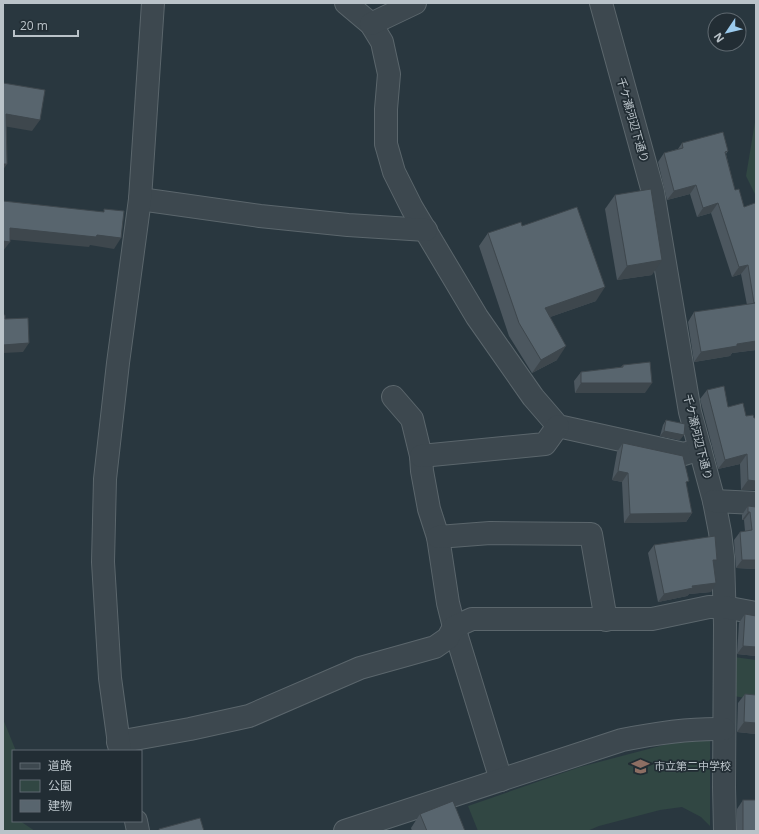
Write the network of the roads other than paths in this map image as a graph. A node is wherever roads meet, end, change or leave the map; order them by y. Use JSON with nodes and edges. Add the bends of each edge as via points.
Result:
{"nodes":[{"id":1,"x":153,"y":3,"type":"edge"},
{"id":2,"x":346,"y":3,"type":"edge"},
{"id":3,"x":415,"y":3,"type":"edge"},
{"id":4,"x":601,"y":3,"type":"edge"},
{"id":5,"x":371,"y":24,"type":"junction"},
{"id":6,"x":140,"y":199,"type":"junction"},
{"id":7,"x":426,"y":230,"type":"junction"},
{"id":8,"x":393,"y":397,"type":"dead end"},
{"id":9,"x":558,"y":426,"type":"junction"},
{"id":10,"x":700,"y":449,"type":"junction"},
{"id":11,"x":421,"y":456,"type":"junction"},
{"id":12,"x":714,"y":501,"type":"junction"},
{"id":13,"x":756,"y":503,"type":"edge"},
{"id":14,"x":438,"y":537,"type":"junction"},
{"id":15,"x":724,"y":607,"type":"junction"},
{"id":16,"x":756,"y":613,"type":"edge"},
{"id":17,"x":606,"y":620,"type":"junction"},
{"id":18,"x":454,"y":627,"type":"junction"},
{"id":19,"x":724,"y":729,"type":"junction"},
{"id":20,"x":119,"y":746,"type":"edge"},
{"id":21,"x":501,"y":780,"type":"junction"},
{"id":22,"x":345,"y":831,"type":"edge"},
{"id":23,"x":725,"y":831,"type":"edge"}],
"edges":[{"from":1,"to":6,"type":"street"},
{"from":2,"to":5,"type":"street"},
{"from":3,"to":5,"type":"street"},
{"from":4,"to":10,"type":"street","name":"千ケ瀬河辺下通り","via":[[653,192],[690,412]]},
{"from":5,"to":7,"type":"street","via":[[382,42],[389,74],[386,144],[394,172]]},
{"from":6,"to":7,"type":"street","via":[[260,216]]},
{"from":6,"to":20,"type":"street","via":[[105,479],[103,562],[110,678]]},
{"from":7,"to":9,"type":"street","via":[[477,316],[533,397]]},
{"from":8,"to":11,"type":"street","via":[[412,419]]},
{"from":9,"to":10,"type":"street","via":[[684,454]]},
{"from":9,"to":11,"type":"street","via":[[545,444]]},
{"from":10,"to":12,"type":"street","name":"千ケ瀬河辺下通り"},
{"from":11,"to":14,"type":"street","via":[[429,509]]},
{"from":12,"to":13,"type":"street"},
{"from":12,"to":15,"type":"street","name":"千ケ瀬河辺下通り","via":[[724,557]]},
{"from":14,"to":17,"type":"street","via":[[591,534]]},
{"from":14,"to":18,"type":"street"},
{"from":15,"to":16,"type":"street"},
{"from":15,"to":17,"type":"street","via":[[709,607],[652,620]]},
{"from":15,"to":19,"type":"street","name":"千ケ瀬河辺下通り"},
{"from":17,"to":18,"type":"street","via":[[472,619]]},
{"from":18,"to":20,"type":"street","via":[[448,638],[435,647],[360,668],[249,716]]},
{"from":18,"to":21,"type":"street"},
{"from":19,"to":21,"type":"street","via":[[694,728],[622,740]]},
{"from":19,"to":23,"type":"street","name":"千ケ瀬河辺下通り"},
{"from":21,"to":22,"type":"street"}]}
